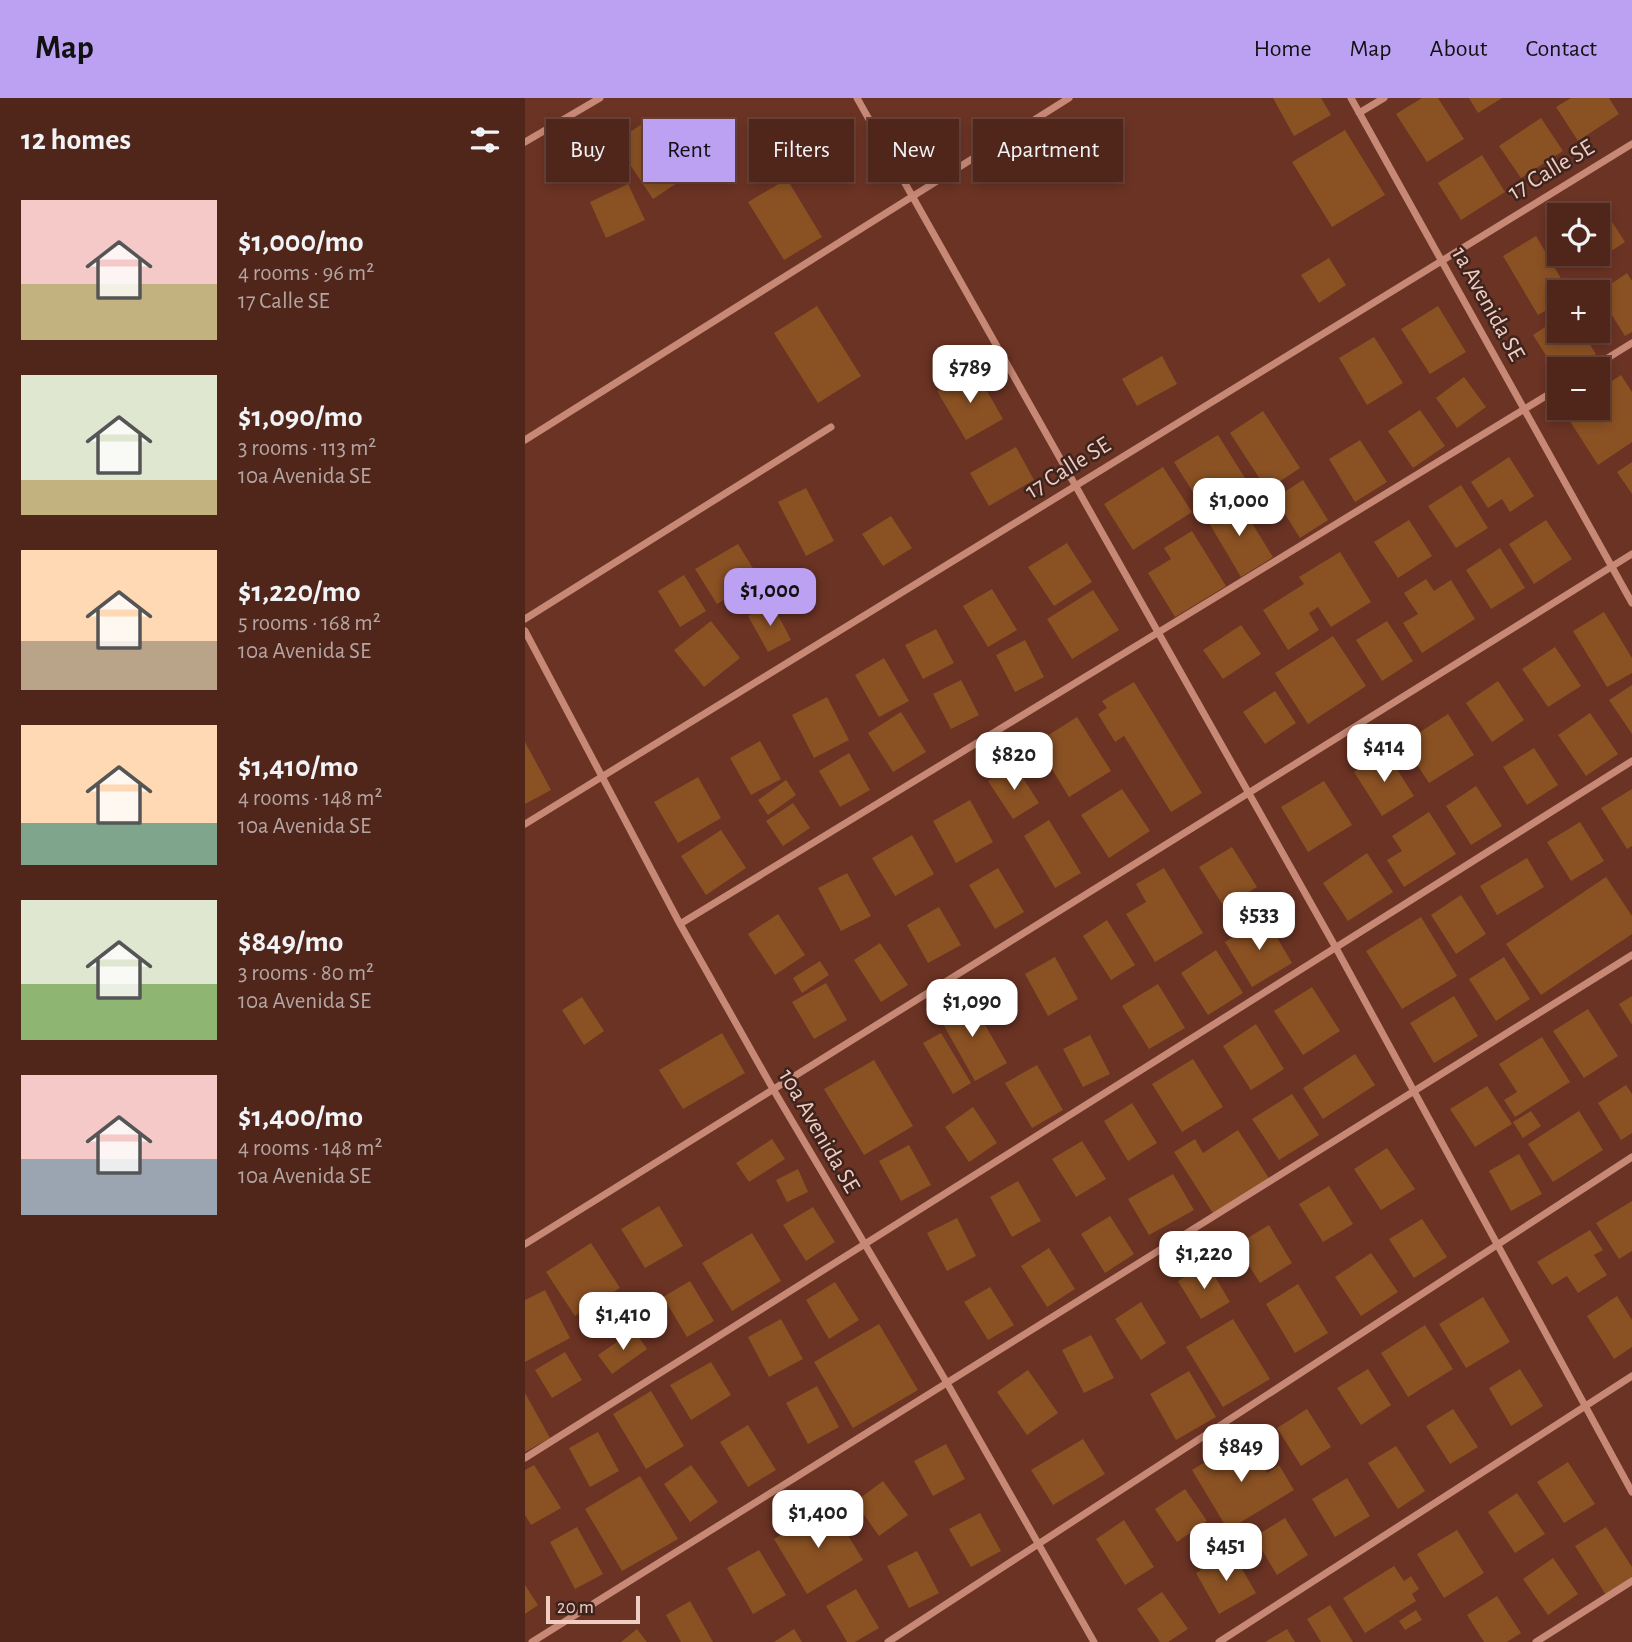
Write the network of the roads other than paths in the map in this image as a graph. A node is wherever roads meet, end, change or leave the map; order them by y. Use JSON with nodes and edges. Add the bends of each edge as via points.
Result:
{"nodes":[{"id":1,"x":600,"y":98,"type":"edge"},
{"id":2,"x":857,"y":98,"type":"edge"},
{"id":3,"x":1069,"y":98,"type":"edge"},
{"id":4,"x":1351,"y":98,"type":"edge"},
{"id":5,"x":1384,"y":98,"type":"edge"},
{"id":6,"x":1359,"y":113,"type":"junction"},
{"id":7,"x":525,"y":142,"type":"edge"},
{"id":8,"x":1632,"y":144,"type":"edge"},
{"id":9,"x":912,"y":197,"type":"junction"},
{"id":10,"x":1441,"y":260,"type":"junction"},
{"id":11,"x":1632,"y":344,"type":"edge"},
{"id":12,"x":1610,"y":357,"type":"edge"},
{"id":13,"x":1547,"y":395,"type":"edge"},
{"id":14,"x":1524,"y":409,"type":"junction"},
{"id":15,"x":831,"y":427,"type":"dead end"},
{"id":16,"x":525,"y":440,"type":"edge"},
{"id":17,"x":1075,"y":487,"type":"junction"},
{"id":18,"x":1632,"y":554,"type":"edge"},
{"id":19,"x":1612,"y":567,"type":"junction"},
{"id":20,"x":1632,"y":603,"type":"edge"},
{"id":21,"x":525,"y":619,"type":"edge"},
{"id":22,"x":525,"y":631,"type":"edge"},
{"id":23,"x":1157,"y":634,"type":"junction"},
{"id":24,"x":1632,"y":761,"type":"edge"},
{"id":25,"x":601,"y":777,"type":"junction"},
{"id":26,"x":1248,"y":794,"type":"junction"},
{"id":27,"x":525,"y":824,"type":"edge"},
{"id":28,"x":680,"y":924,"type":"junction"},
{"id":29,"x":1336,"y":948,"type":"junction"},
{"id":30,"x":1632,"y":955,"type":"edge"},
{"id":31,"x":773,"y":1089,"type":"junction"},
{"id":32,"x":1414,"y":1091,"type":"junction"},
{"id":33,"x":1632,"y":1157,"type":"edge"},
{"id":34,"x":525,"y":1244,"type":"edge"},
{"id":35,"x":863,"y":1245,"type":"junction"},
{"id":36,"x":1498,"y":1245,"type":"junction"},
{"id":37,"x":1632,"y":1376,"type":"edge"},
{"id":38,"x":947,"y":1383,"type":"junction"},
{"id":39,"x":1585,"y":1406,"type":"junction"},
{"id":40,"x":525,"y":1458,"type":"edge"},
{"id":41,"x":1632,"y":1492,"type":"edge"},
{"id":42,"x":1038,"y":1544,"type":"junction"},
{"id":43,"x":1632,"y":1581,"type":"edge"},
{"id":44,"x":532,"y":1642,"type":"edge"},
{"id":45,"x":888,"y":1642,"type":"edge"},
{"id":46,"x":1094,"y":1642,"type":"edge"},
{"id":47,"x":1219,"y":1642,"type":"edge"},
{"id":48,"x":1537,"y":1642,"type":"edge"}],
"edges":[{"from":1,"to":7,"type":"street"},
{"from":2,"to":9,"type":"street"},
{"from":3,"to":9,"type":"street"},
{"from":4,"to":6,"type":"street","name":"1a Avenida SE"},
{"from":5,"to":6,"type":"street"},
{"from":6,"to":10,"type":"street","name":"1a Avenida SE"},
{"from":8,"to":10,"type":"street","name":"17 Calle SE"},
{"from":9,"to":16,"type":"street"},
{"from":9,"to":17,"type":"street"},
{"from":10,"to":14,"type":"street","name":"1a Avenida SE"},
{"from":10,"to":17,"type":"street","name":"17 Calle SE"},
{"from":11,"to":12,"type":"street"},
{"from":13,"to":14,"type":"street"},
{"from":14,"to":19,"type":"street","name":"1a Avenida SE"},
{"from":14,"to":23,"type":"street"},
{"from":15,"to":21,"type":"street"},
{"from":17,"to":23,"type":"street"},
{"from":17,"to":25,"type":"street","name":"17 Calle SE"},
{"from":18,"to":19,"type":"street"},
{"from":19,"to":20,"type":"street","name":"1a Avenida SE"},
{"from":19,"to":26,"type":"street"},
{"from":22,"to":25,"type":"street","name":"10a Avenida SE"},
{"from":23,"to":26,"type":"street"},
{"from":23,"to":28,"type":"street"},
{"from":24,"to":29,"type":"street"},
{"from":25,"to":27,"type":"street","name":"17 Calle SE"},
{"from":25,"to":28,"type":"street","name":"10a Avenida SE"},
{"from":26,"to":29,"type":"street"},
{"from":26,"to":31,"type":"street"},
{"from":28,"to":31,"type":"street","name":"10a Avenida SE"},
{"from":29,"to":32,"type":"street"},
{"from":29,"to":35,"type":"street"},
{"from":30,"to":32,"type":"street"},
{"from":31,"to":34,"type":"street"},
{"from":31,"to":35,"type":"street","name":"10a Avenida SE"},
{"from":32,"to":36,"type":"street"},
{"from":32,"to":38,"type":"street"},
{"from":33,"to":36,"type":"street"},
{"from":35,"to":38,"type":"street","name":"10a Avenida SE"},
{"from":35,"to":40,"type":"street"},
{"from":36,"to":39,"type":"street"},
{"from":36,"to":42,"type":"street"},
{"from":37,"to":39,"type":"street"},
{"from":38,"to":42,"type":"street","name":"10a Avenida SE"},
{"from":38,"to":44,"type":"street"},
{"from":39,"to":41,"type":"street"},
{"from":39,"to":47,"type":"street"},
{"from":42,"to":45,"type":"street"},
{"from":42,"to":46,"type":"street","name":"10a Avenida SE"},
{"from":43,"to":48,"type":"street"}]}
